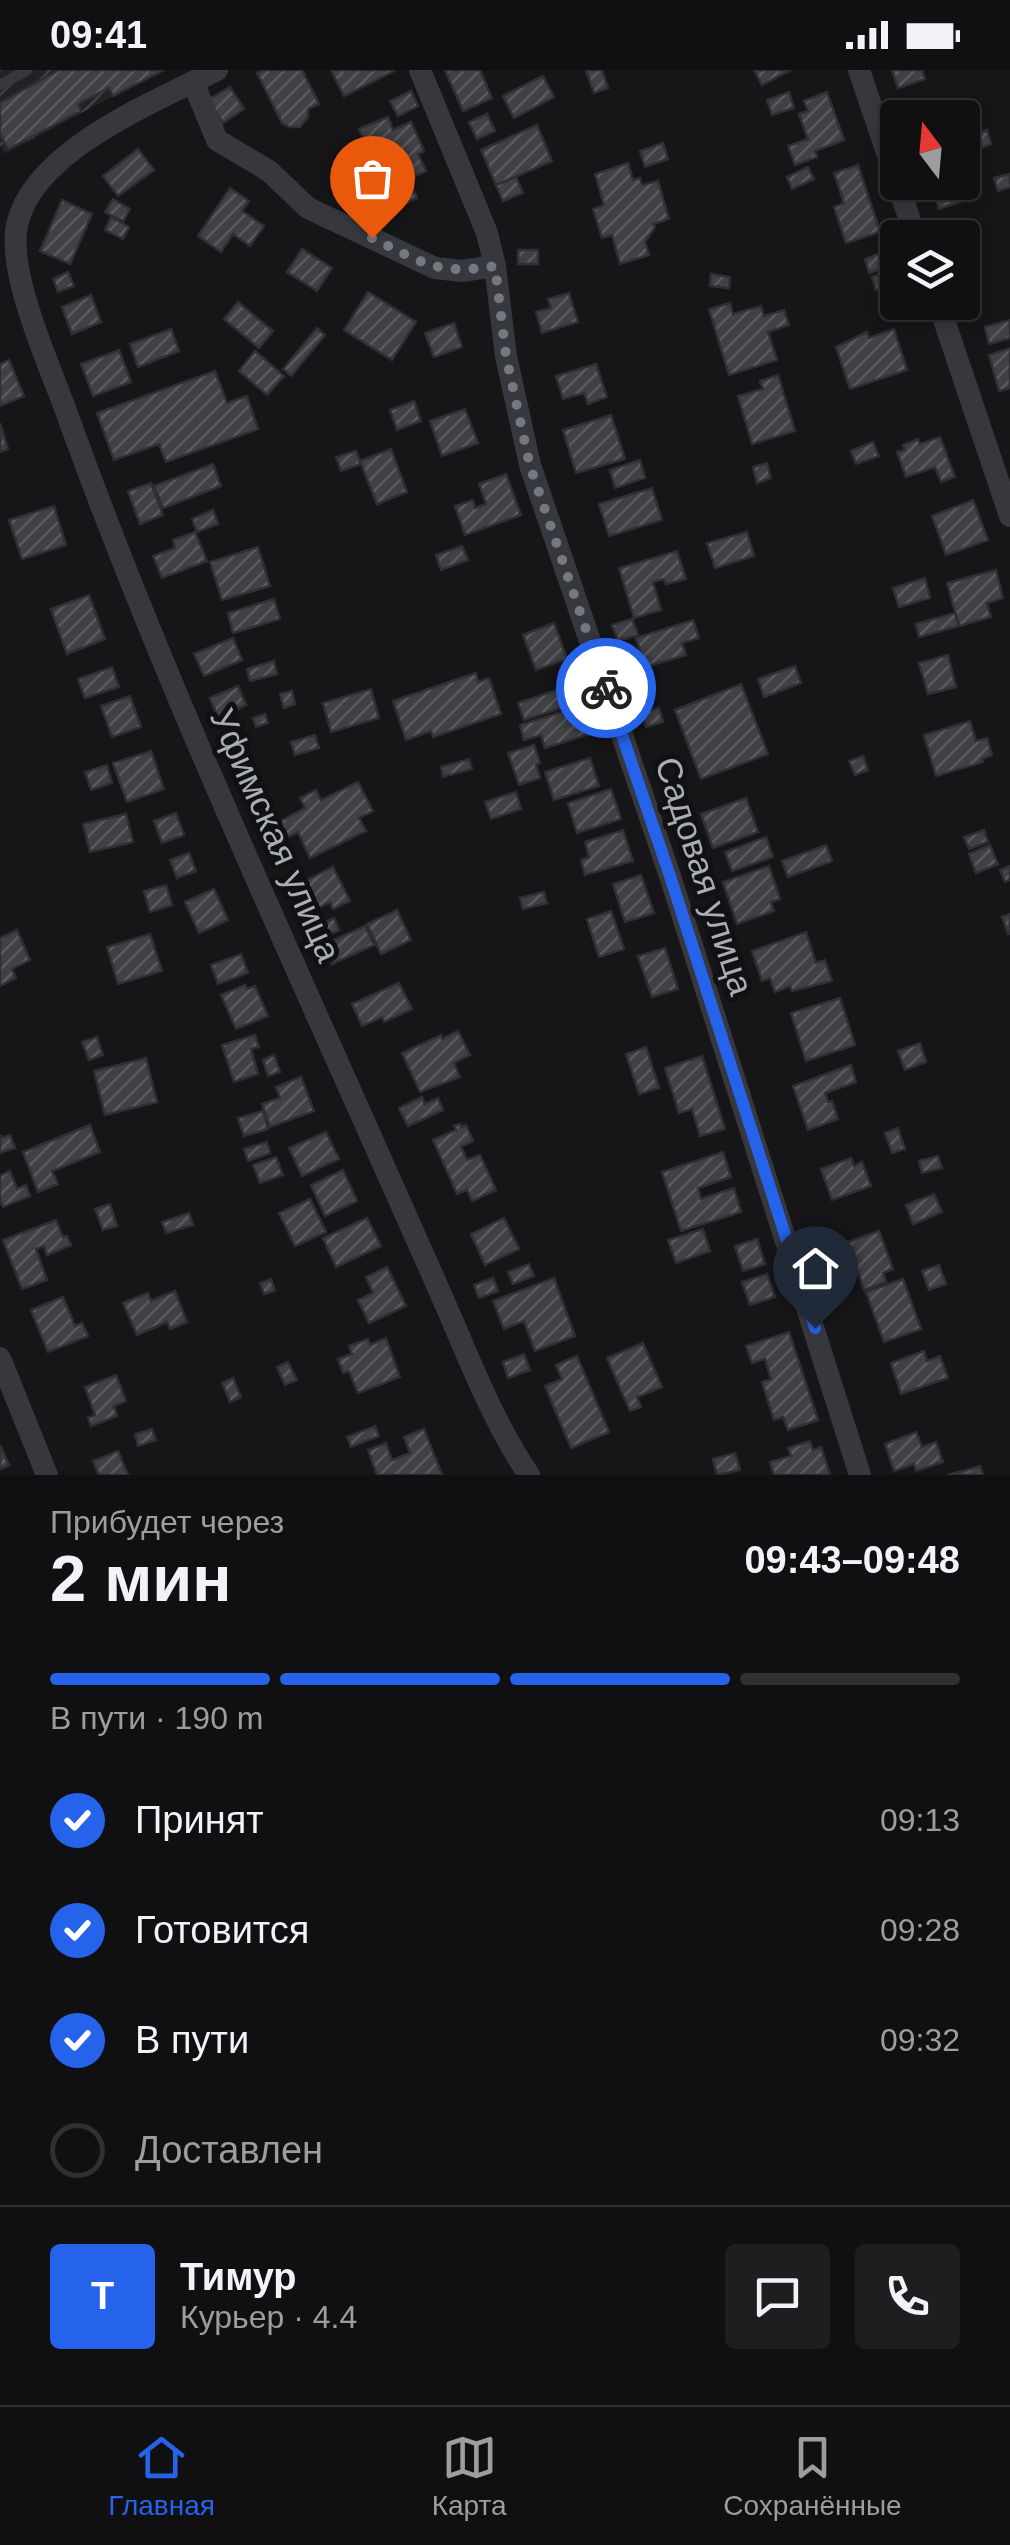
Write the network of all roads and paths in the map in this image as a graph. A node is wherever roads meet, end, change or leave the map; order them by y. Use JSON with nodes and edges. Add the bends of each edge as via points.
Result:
{"nodes":[{"id":1,"x":27,"y":70,"type":"edge"},
{"id":2,"x":217,"y":70,"type":"edge"},
{"id":3,"x":420,"y":70,"type":"edge"},
{"id":4,"x":859,"y":70,"type":"edge"},
{"id":5,"x":190,"y":76,"type":"edge"},
{"id":6,"x":0,"y":85,"type":"edge"},
{"id":7,"x":910,"y":220,"type":"edge"},
{"id":8,"x":495,"y":266,"type":"junction"},
{"id":9,"x":944,"y":320,"type":"edge"},
{"id":10,"x":1010,"y":516,"type":"edge"},
{"id":11,"x":0,"y":1358,"type":"edge"},
{"id":12,"x":47,"y":1475,"type":"edge"},
{"id":13,"x":529,"y":1475,"type":"edge"},
{"id":14,"x":860,"y":1475,"type":"edge"}],
"edges":[{"from":1,"to":6,"type":"lane"},
{"from":2,"to":5,"type":"street"},
{"from":3,"to":8,"type":"street","name":"Садовая улица","via":[[476,202]]},
{"from":4,"to":7,"type":"street"},
{"from":5,"to":8,"type":"street","via":[[217,140],[308,208],[435,268]]},
{"from":5,"to":13,"type":"street","name":"Уфимская улица","via":[[85,141],[45,176],[23,206],[16,232],[25,294],[138,607],[469,1358]]},
{"from":8,"to":14,"type":"street","name":"Садовая улица","via":[[530,466],[670,876]]},
{"from":9,"to":10,"type":"street"},
{"from":11,"to":12,"type":"street"}]}
